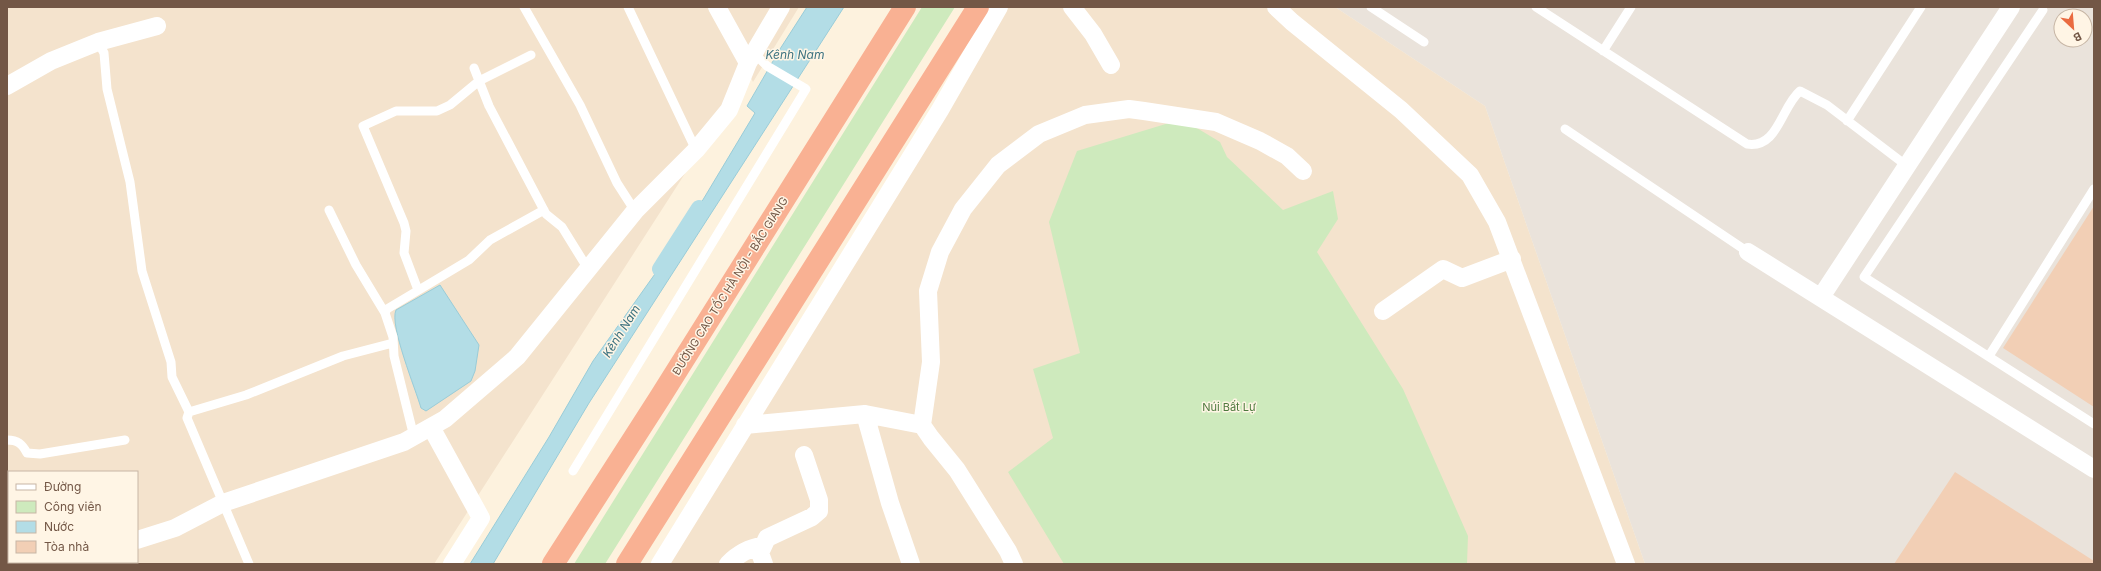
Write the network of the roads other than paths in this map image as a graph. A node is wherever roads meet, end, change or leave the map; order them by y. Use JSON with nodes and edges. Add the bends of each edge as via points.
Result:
{"nodes":[{"id":1,"x":524,"y":7,"type":"edge"},
{"id":2,"x":628,"y":7,"type":"edge"},
{"id":3,"x":717,"y":7,"type":"edge"},
{"id":4,"x":781,"y":7,"type":"edge"},
{"id":5,"x":905,"y":7,"type":"edge"},
{"id":6,"x":978,"y":7,"type":"edge"},
{"id":7,"x":999,"y":7,"type":"edge"},
{"id":8,"x":1072,"y":7,"type":"edge"},
{"id":9,"x":1276,"y":7,"type":"edge"},
{"id":10,"x":1371,"y":7,"type":"edge"},
{"id":11,"x":1536,"y":7,"type":"edge"},
{"id":12,"x":1631,"y":7,"type":"edge"},
{"id":13,"x":1920,"y":7,"type":"edge"},
{"id":14,"x":2011,"y":7,"type":"edge"},
{"id":15,"x":2043,"y":10,"type":"dead end"},
{"id":16,"x":157,"y":26,"type":"dead end"},
{"id":17,"x":98,"y":42,"type":"junction"},
{"id":18,"x":1424,"y":42,"type":"dead end"},
{"id":19,"x":1603,"y":51,"type":"junction"},
{"id":20,"x":531,"y":55,"type":"dead end"},
{"id":21,"x":751,"y":58,"type":"junction"},
{"id":22,"x":1111,"y":65,"type":"dead end"},
{"id":23,"x":474,"y":68,"type":"dead end"},
{"id":24,"x":479,"y":81,"type":"junction"},
{"id":25,"x":7,"y":86,"type":"edge"},
{"id":26,"x":1847,"y":121,"type":"junction"},
{"id":27,"x":1565,"y":129,"type":"dead end"},
{"id":28,"x":696,"y":150,"type":"junction"},
{"id":29,"x":1907,"y":166,"type":"junction"},
{"id":30,"x":1304,"y":171,"type":"dead end"},
{"id":31,"x":2094,"y":189,"type":"edge"},
{"id":32,"x":329,"y":210,"type":"dead end"},
{"id":33,"x":544,"y":210,"type":"junction"},
{"id":34,"x":634,"y":211,"type":"junction"},
{"id":35,"x":1748,"y":252,"type":"joint"},
{"id":36,"x":1512,"y":259,"type":"junction"},
{"id":37,"x":588,"y":269,"type":"junction"},
{"id":38,"x":418,"y":290,"type":"junction"},
{"id":39,"x":1821,"y":298,"type":"junction"},
{"id":40,"x":1383,"y":311,"type":"dead end"},
{"id":41,"x":385,"y":313,"type":"junction"},
{"id":42,"x":394,"y":343,"type":"junction"},
{"id":43,"x":1989,"y":356,"type":"junction"},
{"id":44,"x":189,"y":412,"type":"junction"},
{"id":45,"x":865,"y":414,"type":"junction"},
{"id":46,"x":922,"y":424,"type":"junction"},
{"id":47,"x":2094,"y":424,"type":"edge"},
{"id":48,"x":745,"y":425,"type":"junction"},
{"id":49,"x":431,"y":427,"type":"junction"},
{"id":50,"x":414,"y":437,"type":"junction"},
{"id":51,"x":7,"y":440,"type":"edge"},
{"id":52,"x":125,"y":440,"type":"dead end"},
{"id":53,"x":804,"y":454,"type":"dead end"},
{"id":54,"x":2094,"y":469,"type":"edge"},
{"id":55,"x":573,"y":470,"type":"dead end"},
{"id":56,"x":223,"y":503,"type":"junction"},
{"id":57,"x":138,"y":540,"type":"edge"},
{"id":58,"x":762,"y":546,"type":"junction"},
{"id":59,"x":249,"y":564,"type":"edge"},
{"id":60,"x":452,"y":564,"type":"edge"},
{"id":61,"x":553,"y":564,"type":"edge"},
{"id":62,"x":628,"y":564,"type":"edge"},
{"id":63,"x":660,"y":564,"type":"edge"},
{"id":64,"x":728,"y":564,"type":"edge"},
{"id":65,"x":764,"y":564,"type":"edge"},
{"id":66,"x":911,"y":564,"type":"edge"},
{"id":67,"x":1014,"y":564,"type":"edge"},
{"id":68,"x":1626,"y":564,"type":"edge"}],
"edges":[{"from":1,"to":34,"type":"lane","via":[[580,104],[616,183]]},
{"from":2,"to":28,"type":"lane"},
{"from":3,"to":21,"type":"street"},
{"from":4,"to":21,"type":"street"},
{"from":5,"to":61,"type":"highway","name":"ĐƯỜNG CAO TỐC HÀ NỘI - BẮC GIANG"},
{"from":6,"to":62,"type":"highway"},
{"from":7,"to":48,"type":"street","via":[[936,116]]},
{"from":8,"to":22,"type":"street","via":[[1093,34]]},
{"from":9,"to":36,"type":"street","via":[[1401,110],[1470,175],[1498,222]]},
{"from":10,"to":18,"type":"lane"},
{"from":11,"to":19,"type":"lane"},
{"from":12,"to":19,"type":"lane"},
{"from":13,"to":26,"type":"lane"},
{"from":14,"to":29,"type":"street"},
{"from":15,"to":43,"type":"lane","via":[[1864,277]]},
{"from":16,"to":17,"type":"street"},
{"from":17,"to":25,"type":"street","via":[[51,60]]},
{"from":17,"to":44,"type":"lane","via":[[104,53],[107,88],[130,182],[142,271],[171,362],[172,377]]},
{"from":19,"to":26,"type":"lane","via":[[1747,144],[1764,142],[1771,135],[1794,96],[1800,91],[1827,105]]},
{"from":20,"to":24,"type":"lane"},
{"from":21,"to":28,"type":"street","via":[[729,110]]},
{"from":21,"to":55,"type":"lane","via":[[806,89]]},
{"from":23,"to":24,"type":"lane"},
{"from":24,"to":33,"type":"lane","via":[[489,106]]},
{"from":24,"to":38,"type":"lane","via":[[450,105],[437,111],[396,111],[363,126],[404,223],[404,253]]},
{"from":26,"to":29,"type":"lane"},
{"from":27,"to":35,"type":"lane"},
{"from":28,"to":34,"type":"street"},
{"from":29,"to":39,"type":"street"},
{"from":30,"to":46,"type":"street","via":[[1287,156],[1216,122],[1144,111],[1129,109],[1085,115],[1039,134],[998,165],[963,209],[940,252],[928,291],[931,362]]},
{"from":31,"to":43,"type":"lane"},
{"from":32,"to":41,"type":"lane","via":[[356,265]]},
{"from":33,"to":37,"type":"lane","via":[[562,227]]},
{"from":33,"to":38,"type":"lane","via":[[490,240],[469,260]]},
{"from":34,"to":37,"type":"street"},
{"from":35,"to":39,"type":"street"},
{"from":36,"to":40,"type":"street","via":[[1462,278],[1444,269]]},
{"from":36,"to":68,"type":"street"},
{"from":37,"to":49,"type":"street","via":[[517,357],[444,419]]},
{"from":38,"to":41,"type":"lane","via":[[387,309]]},
{"from":39,"to":54,"type":"street"},
{"from":41,"to":42,"type":"lane"},
{"from":42,"to":44,"type":"lane","via":[[343,356],[246,395]]},
{"from":42,"to":50,"type":"lane","via":[[394,356]]},
{"from":43,"to":47,"type":"lane"},
{"from":44,"to":56,"type":"lane","via":[[188,418]]},
{"from":45,"to":46,"type":"street"},
{"from":45,"to":48,"type":"street"},
{"from":45,"to":66,"type":"street"},
{"from":46,"to":67,"type":"street","via":[[957,470]]},
{"from":48,"to":63,"type":"street"},
{"from":49,"to":50,"type":"street"},
{"from":49,"to":60,"type":"street","via":[[481,518]]},
{"from":50,"to":56,"type":"street"},
{"from":51,"to":52,"type":"lane","via":[[22,444],[27,453],[40,454]]},
{"from":53,"to":58,"type":"street","via":[[819,500],[819,511],[812,517],[766,538]]},
{"from":56,"to":57,"type":"street","via":[[175,528]]},
{"from":56,"to":59,"type":"lane"},
{"from":58,"to":64,"type":"street","via":[[752,547]]},
{"from":58,"to":65,"type":"street","via":[[760,553]]}]}
